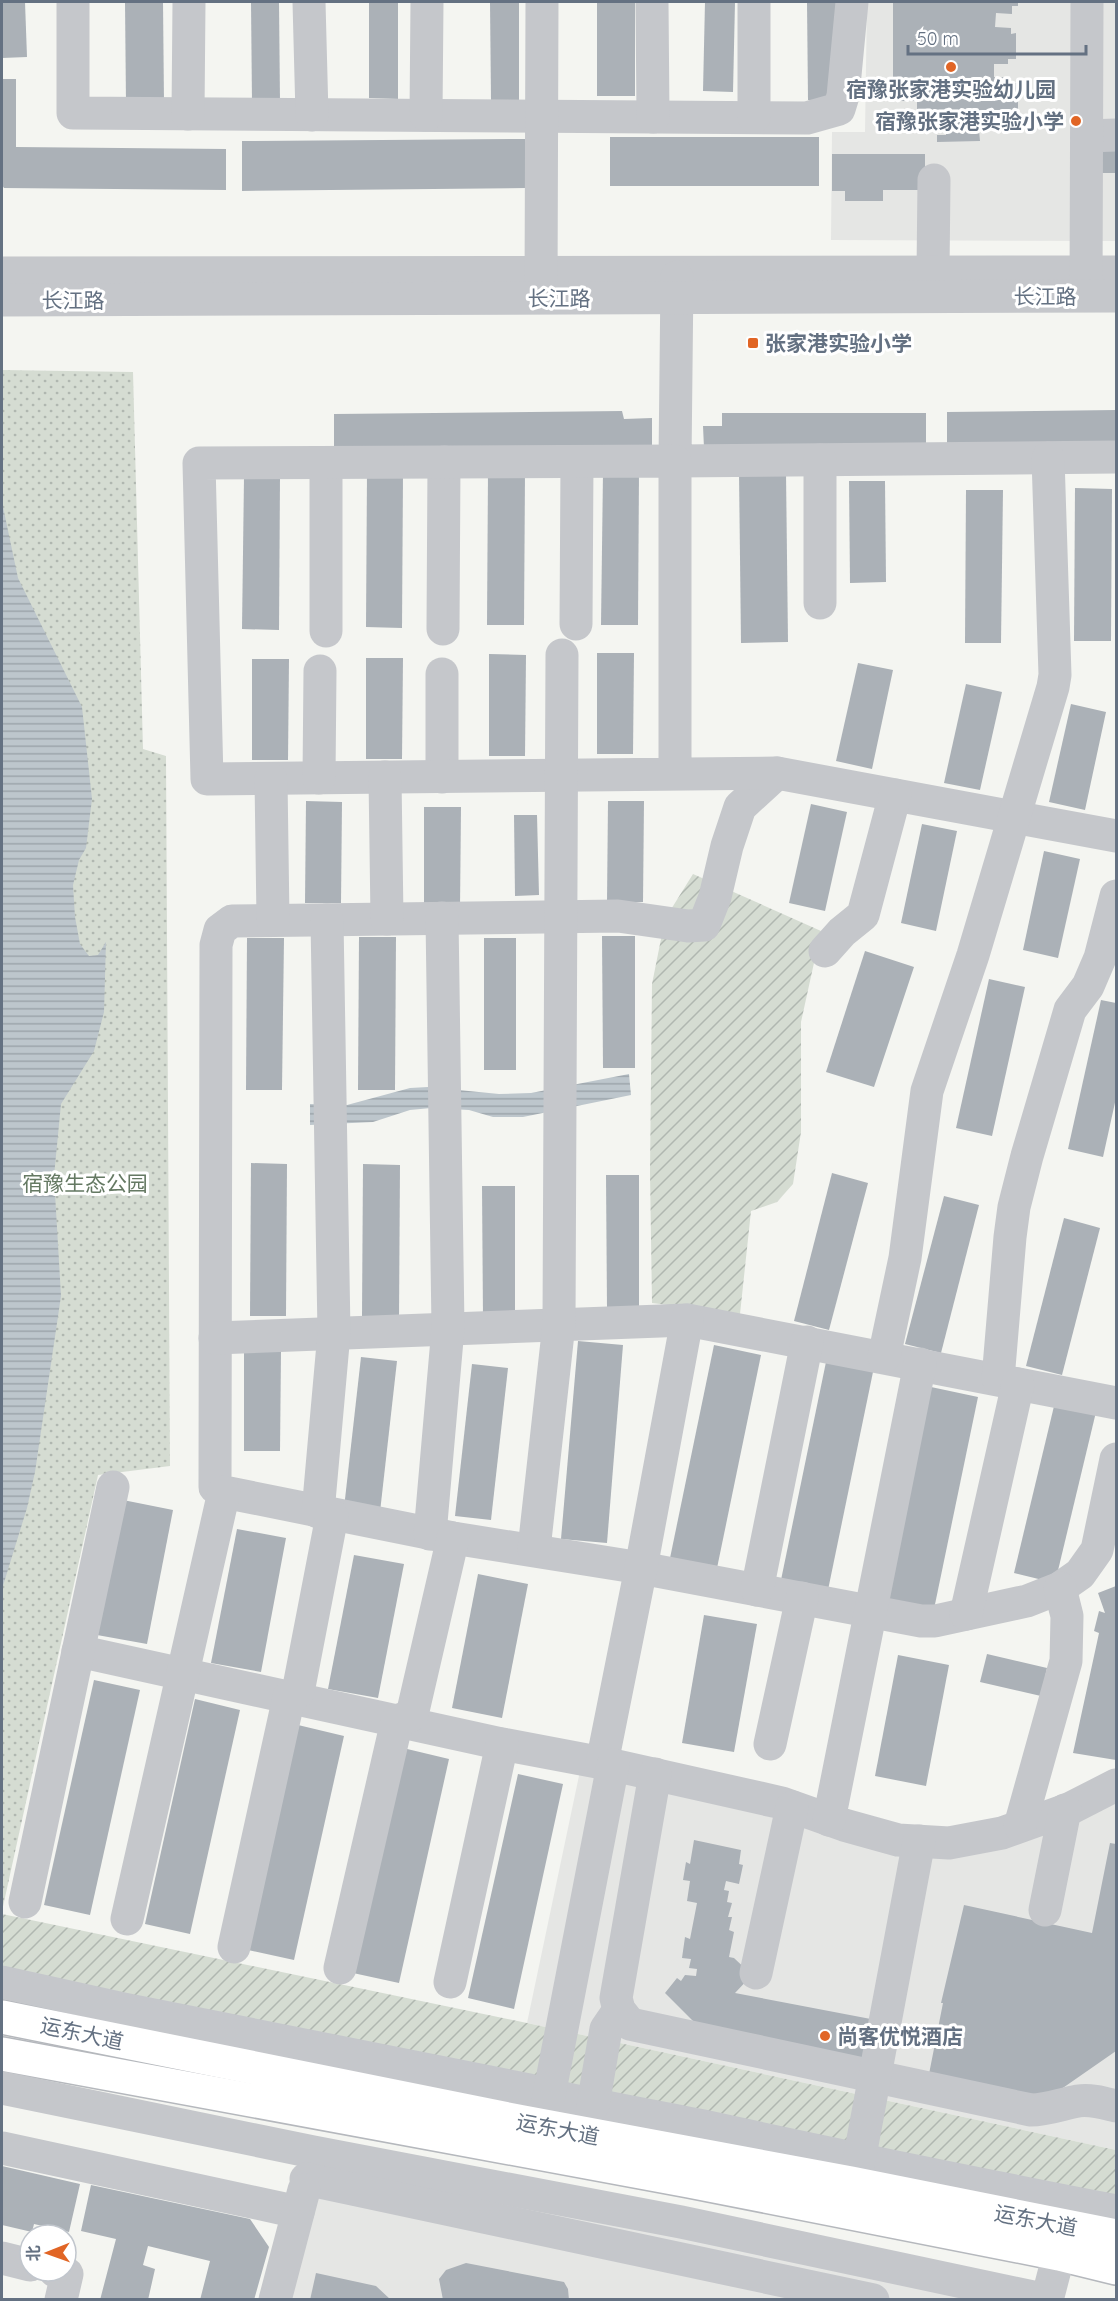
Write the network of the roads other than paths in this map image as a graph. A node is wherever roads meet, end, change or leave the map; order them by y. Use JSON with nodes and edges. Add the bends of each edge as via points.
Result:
{"nodes":[{"id":1,"x":73,"y":2,"type":"edge"},
{"id":2,"x":189,"y":2,"type":"edge"},
{"id":3,"x":309,"y":2,"type":"edge"},
{"id":4,"x":427,"y":2,"type":"edge"},
{"id":5,"x":542,"y":2,"type":"edge"},
{"id":6,"x":652,"y":2,"type":"edge"},
{"id":7,"x":754,"y":2,"type":"edge"},
{"id":8,"x":852,"y":2,"type":"edge"},
{"id":9,"x":1088,"y":2,"type":"edge"},
{"id":10,"x":188,"y":114,"type":"junction"},
{"id":11,"x":312,"y":115,"type":"junction"},
{"id":12,"x":426,"y":115,"type":"junction"},
{"id":13,"x":542,"y":116,"type":"junction"},
{"id":14,"x":653,"y":117,"type":"junction"},
{"id":15,"x":754,"y":117,"type":"junction"},
{"id":16,"x":1102,"y":135,"type":"edge"},
{"id":17,"x":934,"y":180,"type":"dead end"},
{"id":18,"x":933,"y":272,"type":"junction"},
{"id":19,"x":2,"y":273,"type":"edge"},
{"id":20,"x":1101,"y":284,"type":"edge"},
{"id":21,"x":677,"y":285,"type":"junction"},
{"id":22,"x":542,"y":286,"type":"junction"},
{"id":23,"x":2,"y":300,"type":"edge"},
{"id":24,"x":1116,"y":457,"type":"edge"},
{"id":25,"x":1048,"y":458,"type":"junction"},
{"id":26,"x":820,"y":460,"type":"junction"},
{"id":27,"x":675,"y":461,"type":"junction"},
{"id":28,"x":444,"y":462,"type":"junction"},
{"id":29,"x":577,"y":462,"type":"junction"},
{"id":30,"x":326,"y":463,"type":"junction"},
{"id":31,"x":820,"y":603,"type":"dead end"},
{"id":32,"x":576,"y":624,"type":"dead end"},
{"id":33,"x":443,"y":629,"type":"dead end"},
{"id":34,"x":326,"y":631,"type":"dead end"},
{"id":35,"x":562,"y":655,"type":"dead end"},
{"id":36,"x":320,"y":671,"type":"dead end"},
{"id":37,"x":441,"y":674,"type":"dead end"},
{"id":38,"x":777,"y":773,"type":"junction"},
{"id":39,"x":675,"y":774,"type":"junction"},
{"id":40,"x":561,"y":776,"type":"junction"},
{"id":41,"x":385,"y":777,"type":"junction"},
{"id":42,"x":442,"y":777,"type":"junction"},
{"id":43,"x":271,"y":778,"type":"junction"},
{"id":44,"x":319,"y":778,"type":"junction"},
{"id":45,"x":895,"y":795,"type":"junction"},
{"id":46,"x":1015,"y":817,"type":"junction"},
{"id":47,"x":1116,"y":836,"type":"edge"},
{"id":48,"x":1116,"y":896,"type":"edge"},
{"id":49,"x":562,"y":916,"type":"junction"},
{"id":50,"x":442,"y":918,"type":"junction"},
{"id":51,"x":387,"y":919,"type":"junction"},
{"id":52,"x":273,"y":920,"type":"junction"},
{"id":53,"x":327,"y":920,"type":"junction"},
{"id":54,"x":825,"y":951,"type":"dead end"},
{"id":55,"x":687,"y":1320,"type":"junction"},
{"id":56,"x":559,"y":1324,"type":"junction"},
{"id":57,"x":448,"y":1328,"type":"junction"},
{"id":58,"x":334,"y":1333,"type":"junction"},
{"id":59,"x":215,"y":1338,"type":"junction"},
{"id":60,"x":807,"y":1342,"type":"junction"},
{"id":61,"x":884,"y":1357,"type":"junction"},
{"id":62,"x":920,"y":1364,"type":"junction"},
{"id":63,"x":1008,"y":1382,"type":"junction"},
{"id":64,"x":1116,"y":1403,"type":"edge"},
{"id":65,"x":1116,"y":1459,"type":"edge"},
{"id":66,"x":113,"y":1486,"type":"dead end"},
{"id":67,"x":224,"y":1492,"type":"junction"},
{"id":68,"x":325,"y":1514,"type":"junction"},
{"id":69,"x":441,"y":1536,"type":"junction"},
{"id":70,"x":534,"y":1549,"type":"junction"},
{"id":71,"x":641,"y":1568,"type":"junction"},
{"id":72,"x":1060,"y":1588,"type":"junction"},
{"id":73,"x":757,"y":1590,"type":"junction"},
{"id":74,"x":802,"y":1598,"type":"junction"},
{"id":75,"x":870,"y":1611,"type":"junction"},
{"id":76,"x":966,"y":1614,"type":"junction"},
{"id":77,"x":78,"y":1651,"type":"junction"},
{"id":78,"x":182,"y":1674,"type":"junction"},
{"id":79,"x":289,"y":1697,"type":"junction"},
{"id":80,"x":397,"y":1721,"type":"junction"},
{"id":81,"x":502,"y":1744,"type":"junction"},
{"id":82,"x":770,"y":1744,"type":"dead end"},
{"id":83,"x":602,"y":1763,"type":"junction"},
{"id":84,"x":655,"y":1774,"type":"junction"},
{"id":85,"x":1116,"y":1785,"type":"edge"},
{"id":86,"x":792,"y":1807,"type":"junction"},
{"id":87,"x":1065,"y":1810,"type":"junction"},
{"id":88,"x":829,"y":1820,"type":"junction"},
{"id":89,"x":1020,"y":1827,"type":"junction"},
{"id":90,"x":919,"y":1841,"type":"junction"},
{"id":91,"x":24,"y":1902,"type":"dead end"},
{"id":92,"x":1046,"y":1910,"type":"dead end"},
{"id":93,"x":127,"y":1919,"type":"dead end"},
{"id":94,"x":234,"y":1947,"type":"dead end"},
{"id":95,"x":340,"y":1968,"type":"dead end"},
{"id":96,"x":756,"y":1973,"type":"dead end"},
{"id":97,"x":2,"y":1982,"type":"edge"},
{"id":98,"x":450,"y":1982,"type":"dead end"},
{"id":99,"x":620,"y":2010,"type":"junction"},
{"id":100,"x":2,"y":2017,"type":"edge"},
{"id":101,"x":2,"y":2054,"type":"edge"},
{"id":102,"x":875,"y":2077,"type":"junction"},
{"id":103,"x":2,"y":2088,"type":"edge"},
{"id":104,"x":593,"y":2105,"type":"junction"},
{"id":105,"x":1116,"y":2106,"type":"edge"},
{"id":106,"x":536,"y":2108,"type":"junction"},
{"id":107,"x":324,"y":2113,"type":"junction"},
{"id":108,"x":2,"y":2148,"type":"edge"},
{"id":109,"x":310,"y":2165,"type":"junction"},
{"id":110,"x":857,"y":2172,"type":"junction"},
{"id":111,"x":1116,"y":2211,"type":"edge"},
{"id":112,"x":298,"y":2212,"type":"junction"},
{"id":113,"x":1116,"y":2236,"type":"edge"},
{"id":114,"x":1059,"y":2254,"type":"junction"},
{"id":115,"x":2,"y":2258,"type":"edge"},
{"id":116,"x":18,"y":2262,"type":"edge"},
{"id":117,"x":1116,"y":2268,"type":"edge"},
{"id":118,"x":65,"y":2283,"type":"edge"},
{"id":119,"x":1047,"y":2299,"type":"edge"},
{"id":120,"x":61,"y":2300,"type":"edge"},
{"id":121,"x":275,"y":2300,"type":"edge"},
{"id":122,"x":873,"y":2300,"type":"edge"}],
"edges":[{"from":1,"to":10,"type":"street","via":[[73,113]]},
{"from":2,"to":10,"type":"street"},
{"from":3,"to":11,"type":"street"},
{"from":4,"to":12,"type":"street"},
{"from":5,"to":13,"type":"street"},
{"from":6,"to":14,"type":"street"},
{"from":7,"to":15,"type":"street"},
{"from":8,"to":15,"type":"street","via":[[839,109],[807,118]]},
{"from":9,"to":16,"type":"street"},
{"from":10,"to":11,"type":"street"},
{"from":11,"to":12,"type":"street"},
{"from":12,"to":13,"type":"street"},
{"from":13,"to":14,"type":"street"},
{"from":13,"to":22,"type":"street"},
{"from":14,"to":15,"type":"street"},
{"from":16,"to":20,"type":"street"},
{"from":17,"to":18,"type":"street"},
{"from":18,"to":20,"type":"street","name":"长江路"},
{"from":18,"to":21,"type":"street","name":"长江路"},
{"from":19,"to":22,"type":"street","name":"长江路"},
{"from":20,"to":21,"type":"street","name":"长江路"},
{"from":21,"to":22,"type":"street","name":"长江路"},
{"from":21,"to":27,"type":"street"},
{"from":22,"to":23,"type":"street","name":"长江路"},
{"from":24,"to":25,"type":"street"},
{"from":25,"to":26,"type":"street"},
{"from":25,"to":46,"type":"street","via":[[1055,675]]},
{"from":26,"to":27,"type":"street"},
{"from":26,"to":31,"type":"street"},
{"from":27,"to":29,"type":"street"},
{"from":27,"to":39,"type":"street"},
{"from":28,"to":29,"type":"street"},
{"from":28,"to":30,"type":"street"},
{"from":28,"to":33,"type":"street"},
{"from":29,"to":32,"type":"street"},
{"from":30,"to":34,"type":"street"},
{"from":30,"to":43,"type":"street","via":[[199,463],[207,779]]},
{"from":35,"to":40,"type":"street"},
{"from":36,"to":44,"type":"street"},
{"from":37,"to":42,"type":"street"},
{"from":38,"to":39,"type":"street"},
{"from":38,"to":45,"type":"street"},
{"from":38,"to":49,"type":"street","via":[[740,807],[704,925],[618,916]]},
{"from":39,"to":40,"type":"street"},
{"from":40,"to":42,"type":"street"},
{"from":40,"to":49,"type":"street"},
{"from":41,"to":42,"type":"street"},
{"from":41,"to":44,"type":"street"},
{"from":41,"to":51,"type":"street"},
{"from":43,"to":44,"type":"street"},
{"from":43,"to":52,"type":"street"},
{"from":45,"to":46,"type":"street"},
{"from":45,"to":54,"type":"street","via":[[863,915]]},
{"from":46,"to":47,"type":"street"},
{"from":46,"to":61,"type":"street","via":[[927,1091],[905,1258]]},
{"from":48,"to":63,"type":"street","via":[[1100,958],[1088,986],[1070,1010],[1024,1166],[1010,1237]]},
{"from":49,"to":50,"type":"street"},
{"from":49,"to":56,"type":"street"},
{"from":50,"to":51,"type":"street"},
{"from":50,"to":57,"type":"street"},
{"from":51,"to":53,"type":"street"},
{"from":52,"to":53,"type":"street"},
{"from":52,"to":59,"type":"street","via":[[232,921],[220,930],[216,945]]},
{"from":53,"to":58,"type":"street"},
{"from":55,"to":56,"type":"street"},
{"from":55,"to":60,"type":"street"},
{"from":55,"to":71,"type":"street"},
{"from":56,"to":57,"type":"street"},
{"from":56,"to":70,"type":"street"},
{"from":57,"to":58,"type":"street"},
{"from":57,"to":69,"type":"street"},
{"from":58,"to":59,"type":"street"},
{"from":58,"to":68,"type":"street"},
{"from":59,"to":67,"type":"street","via":[[215,1487]]},
{"from":60,"to":61,"type":"street"},
{"from":60,"to":73,"type":"street"},
{"from":61,"to":62,"type":"street"},
{"from":62,"to":63,"type":"street"},
{"from":62,"to":75,"type":"street"},
{"from":63,"to":64,"type":"street"},
{"from":63,"to":76,"type":"street"},
{"from":65,"to":72,"type":"street","via":[[1097,1550],[1080,1574]]},
{"from":66,"to":77,"type":"street"},
{"from":67,"to":68,"type":"street"},
{"from":67,"to":78,"type":"street"},
{"from":68,"to":69,"type":"street"},
{"from":68,"to":79,"type":"street","via":[[297,1692]]},
{"from":69,"to":70,"type":"street"},
{"from":69,"to":80,"type":"street","via":[[412,1715]]},
{"from":70,"to":71,"type":"street"},
{"from":71,"to":73,"type":"street"},
{"from":71,"to":83,"type":"street"},
{"from":72,"to":76,"type":"street","via":[[1026,1601]]},
{"from":72,"to":89,"type":"street","via":[[1067,1616],[1066,1661]]},
{"from":73,"to":74,"type":"street"},
{"from":74,"to":75,"type":"street"},
{"from":74,"to":82,"type":"street"},
{"from":75,"to":76,"type":"street","via":[[928,1621]]},
{"from":75,"to":88,"type":"street"},
{"from":77,"to":78,"type":"street"},
{"from":77,"to":91,"type":"street"},
{"from":78,"to":79,"type":"street"},
{"from":78,"to":93,"type":"street"},
{"from":79,"to":80,"type":"street"},
{"from":79,"to":94,"type":"street"},
{"from":80,"to":81,"type":"street"},
{"from":80,"to":95,"type":"street"},
{"from":81,"to":83,"type":"street"},
{"from":81,"to":98,"type":"street"},
{"from":83,"to":84,"type":"street"},
{"from":83,"to":106,"type":"street"},
{"from":84,"to":86,"type":"street"},
{"from":84,"to":99,"type":"street","via":[[616,1998]]},
{"from":85,"to":87,"type":"street"},
{"from":86,"to":88,"type":"street"},
{"from":86,"to":96,"type":"street"},
{"from":87,"to":89,"type":"street"},
{"from":87,"to":92,"type":"street"},
{"from":88,"to":90,"type":"street","via":[[898,1840]]},
{"from":89,"to":90,"type":"street","via":[[949,1843]]},
{"from":90,"to":102,"type":"street"},
{"from":97,"to":106,"type":"street"},
{"from":99,"to":102,"type":"street","via":[[630,2024]]},
{"from":99,"to":104,"type":"street","via":[[606,2029]]},
{"from":100,"to":106,"type":"main road","name":"运东大道"},
{"from":101,"to":107,"type":"main road","name":"运东大道"},
{"from":102,"to":105,"type":"street","via":[[1031,2110],[1080,2101]]},
{"from":102,"to":110,"type":"street"},
{"from":103,"to":109,"type":"street"},
{"from":104,"to":106,"type":"street"},
{"from":104,"to":110,"type":"street","via":[[699,2126]]},
{"from":106,"to":110,"type":"main road","name":"运东大道"},
{"from":107,"to":109,"type":"street"},
{"from":107,"to":114,"type":"main road","name":"运东大道"},
{"from":108,"to":112,"type":"street"},
{"from":109,"to":112,"type":"street"},
{"from":109,"to":119,"type":"street","via":[[681,2222]]},
{"from":109,"to":122,"type":"street"},
{"from":110,"to":111,"type":"street"},
{"from":110,"to":113,"type":"main road","name":"运东大道"},
{"from":112,"to":121,"type":"street"},
{"from":114,"to":117,"type":"main road","name":"运东大道"},
{"from":114,"to":119,"type":"street"},
{"from":115,"to":116,"type":"street"},
{"from":118,"to":120,"type":"street"}]}
